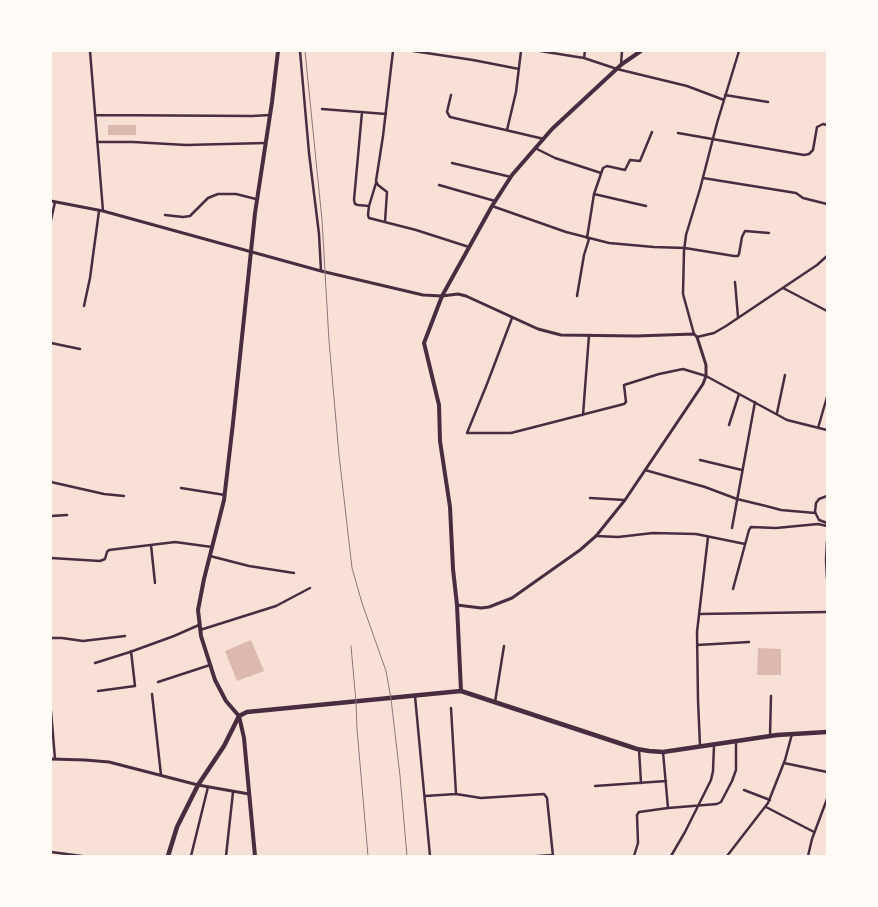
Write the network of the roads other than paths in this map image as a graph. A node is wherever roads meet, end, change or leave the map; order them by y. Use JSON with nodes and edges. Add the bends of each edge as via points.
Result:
{"nodes":[{"id":1,"x":90,"y":51,"type":"edge"},
{"id":2,"x":278,"y":51,"type":"edge"},
{"id":3,"x":300,"y":51,"type":"edge"},
{"id":4,"x":393,"y":51,"type":"edge"},
{"id":5,"x":413,"y":51,"type":"edge"},
{"id":6,"x":521,"y":51,"type":"edge"},
{"id":7,"x":540,"y":51,"type":"edge"},
{"id":8,"x":585,"y":51,"type":"edge"},
{"id":9,"x":622,"y":51,"type":"edge"},
{"id":10,"x":641,"y":51,"type":"edge"},
{"id":11,"x":740,"y":51,"type":"edge"},
{"id":12,"x":584,"y":58,"type":"junction"},
{"id":13,"x":619,"y":67,"type":"junction"},
{"id":14,"x":519,"y":69,"type":"junction"},
{"id":15,"x":450,"y":95,"type":"dead end"},
{"id":16,"x":725,"y":95,"type":"junction"},
{"id":17,"x":724,"y":100,"type":"junction"},
{"id":18,"x":768,"y":102,"type":"dead end"},
{"id":19,"x":322,"y":109,"type":"dead end"},
{"id":20,"x":362,"y":112,"type":"junction"},
{"id":21,"x":386,"y":114,"type":"junction"},
{"id":22,"x":95,"y":115,"type":"junction"},
{"id":23,"x":270,"y":115,"type":"junction"},
{"id":24,"x":827,"y":125,"type":"edge"},
{"id":25,"x":507,"y":130,"type":"junction"},
{"id":26,"x":652,"y":132,"type":"dead end"},
{"id":27,"x":678,"y":133,"type":"dead end"},
{"id":28,"x":544,"y":139,"type":"junction"},
{"id":29,"x":713,"y":139,"type":"junction"},
{"id":30,"x":97,"y":142,"type":"junction"},
{"id":31,"x":266,"y":143,"type":"junction"},
{"id":32,"x":535,"y":148,"type":"junction"},
{"id":33,"x":452,"y":163,"type":"dead end"},
{"id":34,"x":601,"y":173,"type":"junction"},
{"id":35,"x":511,"y":177,"type":"junction"},
{"id":36,"x":703,"y":178,"type":"junction"},
{"id":37,"x":376,"y":183,"type":"junction"},
{"id":38,"x":439,"y":185,"type":"dead end"},
{"id":39,"x":594,"y":194,"type":"junction"},
{"id":40,"x":256,"y":199,"type":"junction"},
{"id":41,"x":495,"y":201,"type":"junction"},
{"id":42,"x":53,"y":202,"type":"edge"},
{"id":43,"x":827,"y":204,"type":"edge"},
{"id":44,"x":369,"y":206,"type":"junction"},
{"id":45,"x":492,"y":206,"type":"junction"},
{"id":46,"x":646,"y":206,"type":"dead end"},
{"id":47,"x":101,"y":211,"type":"junction"},
{"id":48,"x":165,"y":215,"type":"dead end"},
{"id":49,"x":51,"y":220,"type":"edge"},
{"id":50,"x":385,"y":222,"type":"junction"},
{"id":51,"x":770,"y":233,"type":"dead end"},
{"id":52,"x":588,"y":238,"type":"junction"},
{"id":53,"x":469,"y":248,"type":"junction"},
{"id":54,"x":684,"y":248,"type":"junction"},
{"id":55,"x":250,"y":252,"type":"junction"},
{"id":56,"x":827,"y":256,"type":"edge"},
{"id":57,"x":321,"y":271,"type":"junction"},
{"id":58,"x":735,"y":282,"type":"dead end"},
{"id":59,"x":783,"y":288,"type":"junction"},
{"id":60,"x":442,"y":296,"type":"junction"},
{"id":61,"x":577,"y":296,"type":"dead end"},
{"id":62,"x":84,"y":306,"type":"dead end"},
{"id":63,"x":827,"y":311,"type":"edge"},
{"id":64,"x":512,"y":318,"type":"junction"},
{"id":65,"x":738,"y":318,"type":"junction"},
{"id":66,"x":694,"y":334,"type":"junction"},
{"id":67,"x":589,"y":336,"type":"junction"},
{"id":68,"x":697,"y":338,"type":"junction"},
{"id":69,"x":51,"y":343,"type":"edge"},
{"id":70,"x":80,"y":349,"type":"dead end"},
{"id":71,"x":785,"y":375,"type":"dead end"},
{"id":72,"x":706,"y":376,"type":"junction"},
{"id":73,"x":739,"y":394,"type":"junction"},
{"id":74,"x":827,"y":397,"type":"edge"},
{"id":75,"x":755,"y":402,"type":"junction"},
{"id":76,"x":776,"y":414,"type":"junction"},
{"id":77,"x":583,"y":415,"type":"junction"},
{"id":78,"x":729,"y":425,"type":"dead end"},
{"id":79,"x":818,"y":428,"type":"junction"},
{"id":80,"x":827,"y":430,"type":"edge"},
{"id":81,"x":700,"y":460,"type":"dead end"},
{"id":82,"x":645,"y":470,"type":"junction"},
{"id":83,"x":742,"y":470,"type":"junction"},
{"id":84,"x":51,"y":482,"type":"edge"},
{"id":85,"x":181,"y":488,"type":"dead end"},
{"id":86,"x":124,"y":496,"type":"dead end"},
{"id":87,"x":225,"y":496,"type":"junction"},
{"id":88,"x":827,"y":496,"type":"edge"},
{"id":89,"x":590,"y":498,"type":"dead end"},
{"id":90,"x":737,"y":499,"type":"junction"},
{"id":91,"x":625,"y":500,"type":"junction"},
{"id":92,"x":815,"y":513,"type":"junction"},
{"id":93,"x":67,"y":515,"type":"dead end"},
{"id":94,"x":51,"y":516,"type":"edge"},
{"id":95,"x":827,"y":524,"type":"edge"},
{"id":96,"x":732,"y":528,"type":"dead end"},
{"id":97,"x":596,"y":536,"type":"junction"},
{"id":98,"x":708,"y":537,"type":"junction"},
{"id":99,"x":827,"y":541,"type":"edge"},
{"id":100,"x":745,"y":544,"type":"junction"},
{"id":101,"x":151,"y":545,"type":"junction"},
{"id":102,"x":212,"y":547,"type":"junction"},
{"id":103,"x":210,"y":556,"type":"junction"},
{"id":104,"x":51,"y":558,"type":"edge"},
{"id":105,"x":294,"y":573,"type":"dead end"},
{"id":106,"x":827,"y":578,"type":"edge"},
{"id":107,"x":155,"y":583,"type":"dead end"},
{"id":108,"x":310,"y":588,"type":"dead end"},
{"id":109,"x":733,"y":589,"type":"dead end"},
{"id":110,"x":457,"y":605,"type":"junction"},
{"id":111,"x":827,"y":612,"type":"edge"},
{"id":112,"x":699,"y":614,"type":"junction"},
{"id":113,"x":199,"y":624,"type":"junction"},
{"id":114,"x":200,"y":630,"type":"junction"},
{"id":115,"x":125,"y":636,"type":"dead end"},
{"id":116,"x":51,"y":638,"type":"edge"},
{"id":117,"x":749,"y":642,"type":"dead end"},
{"id":118,"x":697,"y":645,"type":"junction"},
{"id":119,"x":504,"y":646,"type":"dead end"},
{"id":120,"x":131,"y":652,"type":"junction"},
{"id":121,"x":95,"y":663,"type":"dead end"},
{"id":122,"x":210,"y":665,"type":"junction"},
{"id":123,"x":158,"y":682,"type":"dead end"},
{"id":124,"x":98,"y":691,"type":"dead end"},
{"id":125,"x":461,"y":691,"type":"junction"},
{"id":126,"x":152,"y":694,"type":"dead end"},
{"id":127,"x":415,"y":696,"type":"junction"},
{"id":128,"x":770,"y":696,"type":"dead end"},
{"id":129,"x":495,"y":702,"type":"junction"},
{"id":130,"x":451,"y":708,"type":"dead end"},
{"id":131,"x":51,"y":711,"type":"edge"},
{"id":132,"x":239,"y":716,"type":"junction"},
{"id":133,"x":827,"y":732,"type":"edge"},
{"id":134,"x":792,"y":734,"type":"junction"},
{"id":135,"x":770,"y":736,"type":"junction"},
{"id":136,"x":736,"y":741,"type":"junction"},
{"id":137,"x":714,"y":744,"type":"junction"},
{"id":138,"x":700,"y":746,"type":"junction"},
{"id":139,"x":639,"y":750,"type":"junction"},
{"id":140,"x":663,"y":752,"type":"junction"},
{"id":141,"x":53,"y":759,"type":"edge"},
{"id":142,"x":784,"y":763,"type":"junction"},
{"id":143,"x":827,"y":772,"type":"edge"},
{"id":144,"x":161,"y":776,"type":"junction"},
{"id":145,"x":666,"y":781,"type":"junction"},
{"id":146,"x":641,"y":783,"type":"junction"},
{"id":147,"x":198,"y":785,"type":"junction"},
{"id":148,"x":595,"y":786,"type":"dead end"},
{"id":149,"x":208,"y":787,"type":"junction"},
{"id":150,"x":744,"y":790,"type":"dead end"},
{"id":151,"x":233,"y":792,"type":"junction"},
{"id":152,"x":249,"y":794,"type":"junction"},
{"id":153,"x":456,"y":794,"type":"junction"},
{"id":154,"x":425,"y":796,"type":"junction"},
{"id":155,"x":827,"y":799,"type":"edge"},
{"id":156,"x":770,"y":800,"type":"junction"},
{"id":157,"x":697,"y":806,"type":"junction"},
{"id":158,"x":766,"y":807,"type":"junction"},
{"id":159,"x":668,"y":808,"type":"junction"},
{"id":160,"x":814,"y":832,"type":"junction"},
{"id":161,"x":51,"y":852,"type":"edge"},
{"id":162,"x":553,"y":855,"type":"edge"},
{"id":163,"x":82,"y":856,"type":"edge"},
{"id":164,"x":168,"y":856,"type":"edge"},
{"id":165,"x":191,"y":856,"type":"edge"},
{"id":166,"x":226,"y":856,"type":"edge"},
{"id":167,"x":255,"y":856,"type":"edge"},
{"id":168,"x":430,"y":856,"type":"edge"},
{"id":169,"x":537,"y":856,"type":"edge"},
{"id":170,"x":634,"y":856,"type":"edge"},
{"id":171,"x":671,"y":856,"type":"edge"},
{"id":172,"x":727,"y":856,"type":"edge"},
{"id":173,"x":808,"y":856,"type":"edge"}],
"edges":[{"from":1,"to":22,"type":"street"},
{"from":2,"to":23,"type":"main road"},
{"from":3,"to":57,"type":"street"},
{"from":4,"to":21,"type":"street"},
{"from":5,"to":14,"type":"street"},
{"from":6,"to":14,"type":"street"},
{"from":7,"to":12,"type":"street"},
{"from":8,"to":12,"type":"street"},
{"from":9,"to":13,"type":"street"},
{"from":10,"to":13,"type":"main road"},
{"from":11,"to":16,"type":"street"},
{"from":12,"to":13,"type":"street"},
{"from":13,"to":17,"type":"street"},
{"from":13,"to":28,"type":"main road"},
{"from":14,"to":25,"type":"street"},
{"from":15,"to":25,"type":"street","via":[[447,112],[450,117]]},
{"from":16,"to":17,"type":"street"},
{"from":16,"to":18,"type":"street"},
{"from":17,"to":29,"type":"street"},
{"from":19,"to":20,"type":"street"},
{"from":20,"to":21,"type":"street"},
{"from":20,"to":44,"type":"street","via":[[354,200],[355,204]]},
{"from":21,"to":37,"type":"street"},
{"from":22,"to":23,"type":"street"},
{"from":22,"to":30,"type":"street"},
{"from":23,"to":31,"type":"main road"},
{"from":24,"to":29,"type":"street","via":[[817,127],[813,150],[809,154]]},
{"from":25,"to":28,"type":"street"},
{"from":26,"to":34,"type":"street","via":[[641,160],[630,160],[625,170],[605,166]]},
{"from":27,"to":29,"type":"street"},
{"from":28,"to":32,"type":"main road"},
{"from":29,"to":36,"type":"street"},
{"from":30,"to":31,"type":"street"},
{"from":30,"to":47,"type":"street"},
{"from":31,"to":40,"type":"main road"},
{"from":32,"to":34,"type":"street"},
{"from":32,"to":35,"type":"main road"},
{"from":33,"to":35,"type":"street"},
{"from":34,"to":39,"type":"street"},
{"from":35,"to":41,"type":"main road"},
{"from":36,"to":43,"type":"street","via":[[796,193]]},
{"from":36,"to":54,"type":"street"},
{"from":37,"to":44,"type":"street"},
{"from":37,"to":50,"type":"street","via":[[387,192]]},
{"from":38,"to":41,"type":"street"},
{"from":39,"to":46,"type":"street"},
{"from":39,"to":52,"type":"street"},
{"from":40,"to":48,"type":"street","via":[[218,194],[208,198],[190,216]]},
{"from":40,"to":55,"type":"main road"},
{"from":41,"to":45,"type":"main road"},
{"from":42,"to":47,"type":"street"},
{"from":42,"to":49,"type":"street"},
{"from":44,"to":50,"type":"street","via":[[369,218]]},
{"from":45,"to":52,"type":"street"},
{"from":45,"to":53,"type":"main road"},
{"from":47,"to":55,"type":"street"},
{"from":47,"to":62,"type":"street"},
{"from":50,"to":53,"type":"street"},
{"from":51,"to":54,"type":"street","via":[[743,232],[738,256]]},
{"from":52,"to":54,"type":"street","via":[[631,246]]},
{"from":52,"to":61,"type":"street"},
{"from":53,"to":60,"type":"main road"},
{"from":54,"to":66,"type":"street","via":[[683,294]]},
{"from":55,"to":57,"type":"street"},
{"from":55,"to":87,"type":"main road"},
{"from":56,"to":59,"type":"street"},
{"from":57,"to":60,"type":"street","via":[[423,295]]},
{"from":58,"to":65,"type":"street"},
{"from":59,"to":63,"type":"street"},
{"from":59,"to":65,"type":"street"},
{"from":60,"to":64,"type":"street","via":[[466,296]]},
{"from":60,"to":110,"type":"main road","via":[[424,343],[439,405]]},
{"from":64,"to":67,"type":"street","via":[[561,335]]},
{"from":64,"to":77,"type":"street","via":[[467,433],[511,433]]},
{"from":65,"to":68,"type":"street","via":[[714,333]]},
{"from":66,"to":67,"type":"street"},
{"from":66,"to":68,"type":"street"},
{"from":67,"to":77,"type":"street"},
{"from":68,"to":72,"type":"street","via":[[704,355]]},
{"from":69,"to":70,"type":"street"},
{"from":71,"to":76,"type":"street"},
{"from":72,"to":73,"type":"street"},
{"from":72,"to":77,"type":"street","via":[[680,369],[624,385],[624,404]]},
{"from":72,"to":82,"type":"street"},
{"from":73,"to":75,"type":"street"},
{"from":73,"to":78,"type":"street"},
{"from":74,"to":79,"type":"street"},
{"from":75,"to":76,"type":"street"},
{"from":75,"to":83,"type":"street"},
{"from":76,"to":79,"type":"street"},
{"from":79,"to":80,"type":"street"},
{"from":81,"to":83,"type":"street"},
{"from":82,"to":90,"type":"street"},
{"from":82,"to":91,"type":"street"},
{"from":83,"to":90,"type":"street"},
{"from":84,"to":86,"type":"street"},
{"from":85,"to":87,"type":"street"},
{"from":87,"to":102,"type":"main road"},
{"from":88,"to":92,"type":"street","via":[[816,503]]},
{"from":89,"to":91,"type":"street"},
{"from":90,"to":92,"type":"street","via":[[781,510]]},
{"from":90,"to":96,"type":"street"},
{"from":91,"to":97,"type":"street"},
{"from":92,"to":95,"type":"street"},
{"from":93,"to":94,"type":"street"},
{"from":95,"to":100,"type":"street","via":[[751,527]]},
{"from":97,"to":98,"type":"street","via":[[668,533]]},
{"from":97,"to":110,"type":"street","via":[[512,598],[489,607]]},
{"from":98,"to":100,"type":"street"},
{"from":98,"to":112,"type":"street"},
{"from":99,"to":106,"type":"street"},
{"from":100,"to":109,"type":"street"},
{"from":101,"to":102,"type":"street","via":[[175,542]]},
{"from":101,"to":104,"type":"street","via":[[109,550],[105,559],[100,561]]},
{"from":101,"to":107,"type":"street"},
{"from":102,"to":103,"type":"main road"},
{"from":103,"to":105,"type":"street"},
{"from":103,"to":113,"type":"main road","via":[[198,610]]},
{"from":108,"to":114,"type":"street","via":[[276,606]]},
{"from":110,"to":125,"type":"main road"},
{"from":111,"to":112,"type":"street"},
{"from":112,"to":118,"type":"street"},
{"from":113,"to":114,"type":"main road"},
{"from":113,"to":120,"type":"street"},
{"from":114,"to":122,"type":"main road"},
{"from":115,"to":116,"type":"street","via":[[83,641]]},
{"from":117,"to":118,"type":"street"},
{"from":118,"to":138,"type":"street"},
{"from":119,"to":129,"type":"street"},
{"from":120,"to":121,"type":"street"},
{"from":120,"to":124,"type":"street","via":[[135,686]]},
{"from":122,"to":123,"type":"street"},
{"from":122,"to":132,"type":"main road","via":[[226,701]]},
{"from":125,"to":127,"type":"highway"},
{"from":125,"to":129,"type":"highway"},
{"from":126,"to":144,"type":"street"},
{"from":127,"to":132,"type":"highway","via":[[247,712]]},
{"from":127,"to":154,"type":"street"},
{"from":128,"to":135,"type":"street"},
{"from":129,"to":139,"type":"highway"},
{"from":130,"to":153,"type":"street"},
{"from":131,"to":141,"type":"street"},
{"from":132,"to":147,"type":"highway"},
{"from":132,"to":152,"type":"main road"},
{"from":133,"to":134,"type":"highway"},
{"from":134,"to":135,"type":"highway"},
{"from":134,"to":142,"type":"street"},
{"from":135,"to":136,"type":"highway"},
{"from":136,"to":137,"type":"highway"},
{"from":136,"to":157,"type":"street","via":[[736,770],[724,799],[717,804]]},
{"from":137,"to":138,"type":"highway"},
{"from":137,"to":157,"type":"street","via":[[714,770]]},
{"from":138,"to":140,"type":"highway"},
{"from":139,"to":140,"type":"highway"},
{"from":139,"to":146,"type":"street"},
{"from":140,"to":145,"type":"street"},
{"from":141,"to":144,"type":"street","via":[[109,762]]},
{"from":142,"to":143,"type":"street"},
{"from":142,"to":156,"type":"street"},
{"from":144,"to":147,"type":"street"},
{"from":145,"to":146,"type":"street"},
{"from":145,"to":159,"type":"street"},
{"from":146,"to":148,"type":"street"},
{"from":147,"to":149,"type":"street"},
{"from":147,"to":164,"type":"highway","via":[[177,827]]},
{"from":149,"to":151,"type":"street"},
{"from":149,"to":165,"type":"street"},
{"from":150,"to":156,"type":"street"},
{"from":151,"to":152,"type":"street"},
{"from":151,"to":166,"type":"street"},
{"from":152,"to":167,"type":"main road"},
{"from":153,"to":154,"type":"street"},
{"from":153,"to":162,"type":"street","via":[[480,798],[544,794]]},
{"from":154,"to":168,"type":"street"},
{"from":155,"to":160,"type":"street"},
{"from":156,"to":158,"type":"street"},
{"from":157,"to":159,"type":"street"},
{"from":157,"to":171,"type":"street"},
{"from":158,"to":160,"type":"street"},
{"from":158,"to":172,"type":"street"},
{"from":159,"to":170,"type":"street","via":[[638,814],[638,843]]},
{"from":160,"to":173,"type":"street"},
{"from":161,"to":163,"type":"street"},
{"from":162,"to":169,"type":"street"}]}
